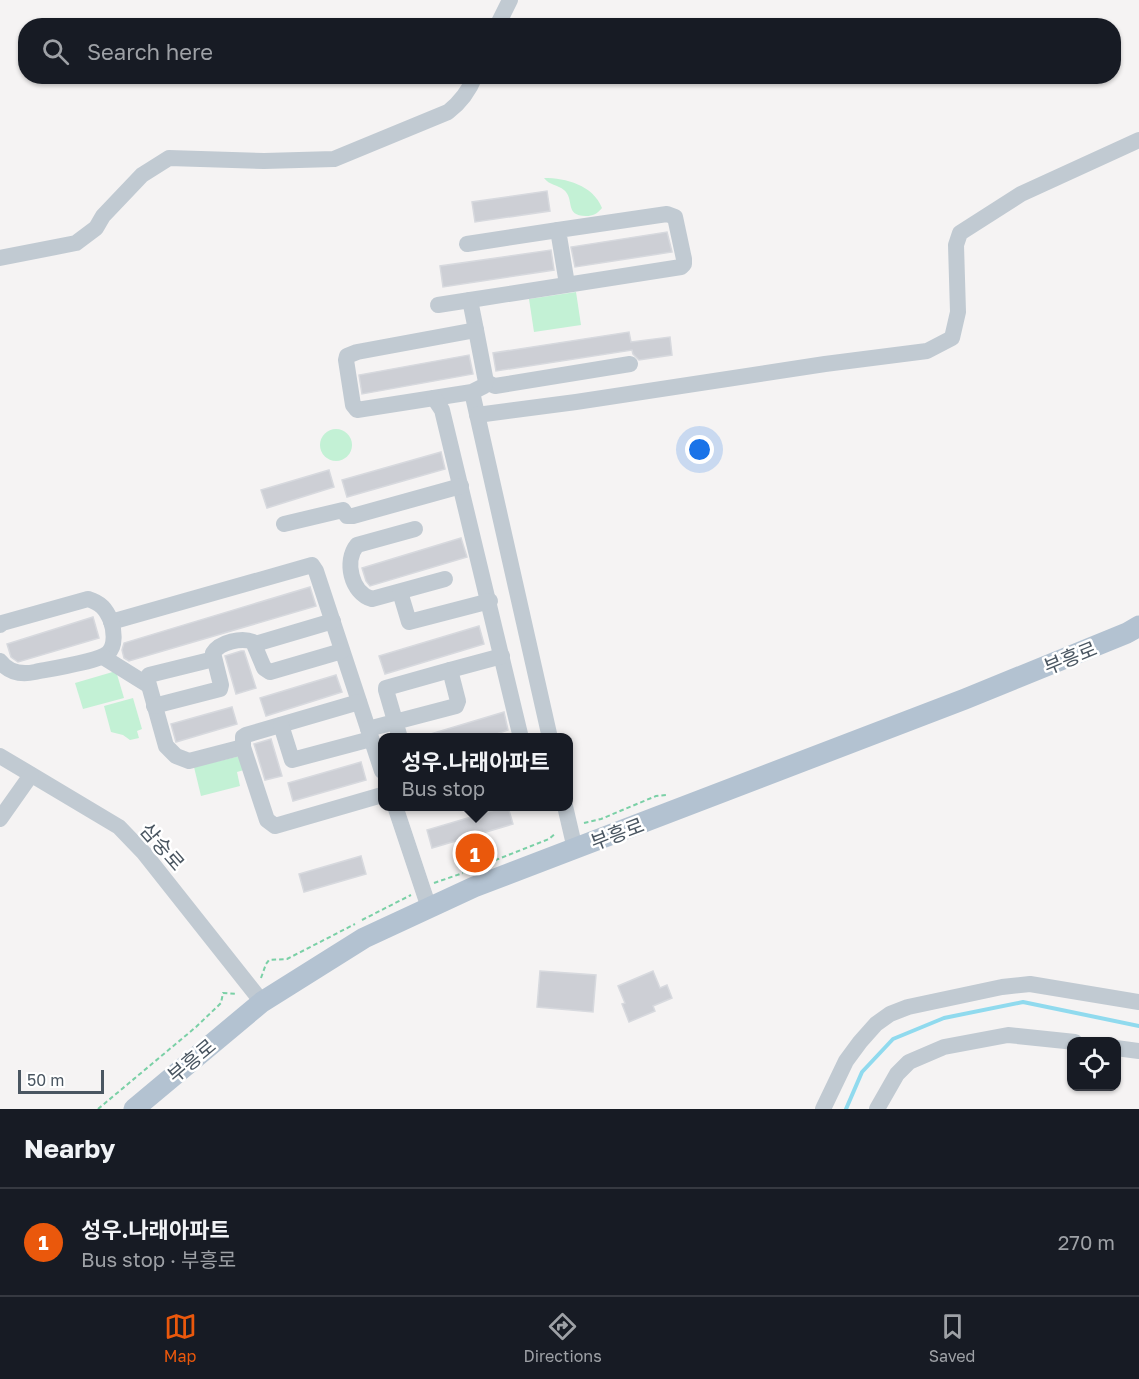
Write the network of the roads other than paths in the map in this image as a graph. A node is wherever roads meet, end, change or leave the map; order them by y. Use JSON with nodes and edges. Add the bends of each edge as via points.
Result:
{"nodes":[{"id":1,"x":510,"y":0,"type":"edge"},
{"id":2,"x":501,"y":18,"type":"edge"},
{"id":3,"x":472,"y":84,"type":"edge"},
{"id":4,"x":1139,"y":140,"type":"edge"},
{"id":5,"x":558,"y":230,"type":"junction"},
{"id":6,"x":467,"y":244,"type":"dead end"},
{"id":7,"x":0,"y":258,"type":"edge"},
{"id":8,"x":567,"y":284,"type":"junction"},
{"id":9,"x":470,"y":300,"type":"junction"},
{"id":10,"x":438,"y":305,"type":"dead end"},
{"id":11,"x":476,"y":330,"type":"junction"},
{"id":12,"x":630,"y":364,"type":"dead end"},
{"id":13,"x":479,"y":387,"type":"junction"},
{"id":14,"x":434,"y":398,"type":"junction"},
{"id":15,"x":477,"y":415,"type":"junction"},
{"id":16,"x":461,"y":486,"type":"junction"},
{"id":17,"x":349,"y":517,"type":"junction"},
{"id":18,"x":284,"y":525,"type":"dead end"},
{"id":19,"x":415,"y":529,"type":"dead end"},
{"id":20,"x":357,"y":545,"type":"junction"},
{"id":21,"x":444,"y":579,"type":"dead end"},
{"id":22,"x":400,"y":592,"type":"junction"},
{"id":23,"x":490,"y":601,"type":"junction"},
{"id":24,"x":333,"y":621,"type":"junction"},
{"id":25,"x":111,"y":622,"type":"junction"},
{"id":26,"x":0,"y":625,"type":"edge"},
{"id":27,"x":1139,"y":626,"type":"edge"},
{"id":28,"x":255,"y":644,"type":"junction"},
{"id":29,"x":342,"y":651,"type":"junction"},
{"id":30,"x":502,"y":656,"type":"junction"},
{"id":31,"x":103,"y":657,"type":"junction"},
{"id":32,"x":214,"y":659,"type":"junction"},
{"id":33,"x":0,"y":661,"type":"edge"},
{"id":34,"x":450,"y":670,"type":"junction"},
{"id":35,"x":148,"y":685,"type":"junction"},
{"id":36,"x":359,"y":702,"type":"junction"},
{"id":37,"x":154,"y":706,"type":"junction"},
{"id":38,"x":281,"y":725,"type":"junction"},
{"id":39,"x":398,"y":729,"type":"edge"},
{"id":40,"x":520,"y":733,"type":"edge"},
{"id":41,"x":549,"y":733,"type":"edge"},
{"id":42,"x":369,"y":734,"type":"junction"},
{"id":43,"x":243,"y":747,"type":"junction"},
{"id":44,"x":0,"y":756,"type":"edge"},
{"id":45,"x":378,"y":760,"type":"edge"},
{"id":46,"x":31,"y":775,"type":"junction"},
{"id":47,"x":378,"y":796,"type":"edge"},
{"id":48,"x":396,"y":811,"type":"edge"},
{"id":49,"x":566,"y":811,"type":"edge"},
{"id":50,"x":0,"y":819,"type":"edge"},
{"id":51,"x":575,"y":849,"type":"junction"},
{"id":52,"x":429,"y":908,"type":"junction"},
{"id":53,"x":262,"y":1002,"type":"junction"},
{"id":54,"x":1139,"y":1002,"type":"edge"},
{"id":55,"x":1067,"y":1040,"type":"edge"},
{"id":56,"x":1121,"y":1049,"type":"edge"},
{"id":57,"x":1139,"y":1051,"type":"edge"},
{"id":58,"x":134,"y":1109,"type":"edge"},
{"id":59,"x":823,"y":1109,"type":"edge"},
{"id":60,"x":877,"y":1109,"type":"edge"}],
"edges":[{"from":1,"to":2,"type":"street"},
{"from":3,"to":7,"type":"street","via":[[448,112],[334,159],[170,158],[142,175],[96,228],[76,243]]},
{"from":4,"to":15,"type":"street","via":[[1021,194],[960,234],[956,245],[956,325],[952,338],[927,351]]},
{"from":5,"to":6,"type":"street"},
{"from":5,"to":8,"type":"street"},
{"from":5,"to":8,"type":"street","via":[[670,214],[676,220],[684,259],[678,267]]},
{"from":8,"to":9,"type":"street"},
{"from":9,"to":10,"type":"street"},
{"from":9,"to":11,"type":"street"},
{"from":11,"to":13,"type":"street"},
{"from":11,"to":14,"type":"street","via":[[347,356],[355,410]]},
{"from":12,"to":13,"type":"street"},
{"from":13,"to":14,"type":"street"},
{"from":13,"to":15,"type":"street"},
{"from":14,"to":16,"type":"street","via":[[442,410]]},
{"from":15,"to":41,"type":"street"},
{"from":16,"to":17,"type":"street"},
{"from":16,"to":23,"type":"street"},
{"from":17,"to":18,"type":"street","via":[[343,510]]},
{"from":17,"to":20,"type":"street"},
{"from":19,"to":20,"type":"street"},
{"from":20,"to":22,"type":"street","via":[[349,562],[360,592],[372,599]]},
{"from":21,"to":22,"type":"street"},
{"from":22,"to":23,"type":"street","via":[[407,620],[412,622]]},
{"from":23,"to":30,"type":"street"},
{"from":24,"to":25,"type":"street","via":[[315,566],[309,564]]},
{"from":24,"to":28,"type":"street"},
{"from":24,"to":29,"type":"street"},
{"from":25,"to":26,"type":"street","via":[[98,602],[88,599]]},
{"from":25,"to":31,"type":"street","via":[[112,647]]},
{"from":27,"to":51,"type":"main road","name":"부흥로","via":[[965,699]]},
{"from":28,"to":29,"type":"street","via":[[264,668],[270,672]]},
{"from":28,"to":32,"type":"street","via":[[246,640],[229,643],[216,649]]},
{"from":29,"to":36,"type":"street"},
{"from":30,"to":34,"type":"street"},
{"from":30,"to":40,"type":"street"},
{"from":31,"to":33,"type":"street","via":[[26,674],[11,672]]},
{"from":31,"to":35,"type":"street"},
{"from":32,"to":35,"type":"street","via":[[149,675]]},
{"from":32,"to":37,"type":"street","via":[[220,688]]},
{"from":34,"to":39,"type":"street","via":[[456,706]]},
{"from":34,"to":39,"type":"street","via":[[387,686]]},
{"from":35,"to":37,"type":"street"},
{"from":36,"to":38,"type":"street"},
{"from":36,"to":42,"type":"street"},
{"from":37,"to":43,"type":"street","via":[[166,746],[182,759],[189,761]]},
{"from":38,"to":42,"type":"street","via":[[292,760]]},
{"from":38,"to":43,"type":"street","via":[[246,735]]},
{"from":39,"to":42,"type":"street"},
{"from":42,"to":45,"type":"street"},
{"from":43,"to":47,"type":"street","via":[[272,825]]},
{"from":44,"to":46,"type":"street","name":"삼숭로"},
{"from":46,"to":50,"type":"street"},
{"from":46,"to":53,"type":"street","name":"삼숭로","via":[[118,827],[144,853]]},
{"from":48,"to":52,"type":"street"},
{"from":49,"to":51,"type":"street"},
{"from":51,"to":52,"type":"main road","name":"부흥로"},
{"from":52,"to":53,"type":"main road","name":"부흥로","via":[[364,938]]},
{"from":53,"to":58,"type":"main road","name":"부흥로"},
{"from":54,"to":59,"type":"street","via":[[1030,984],[908,1007],[876,1024],[860,1042],[846,1061]]},
{"from":55,"to":60,"type":"street","via":[[1008,1035],[944,1047],[909,1062],[897,1074]]},
{"from":56,"to":57,"type":"street"}]}
